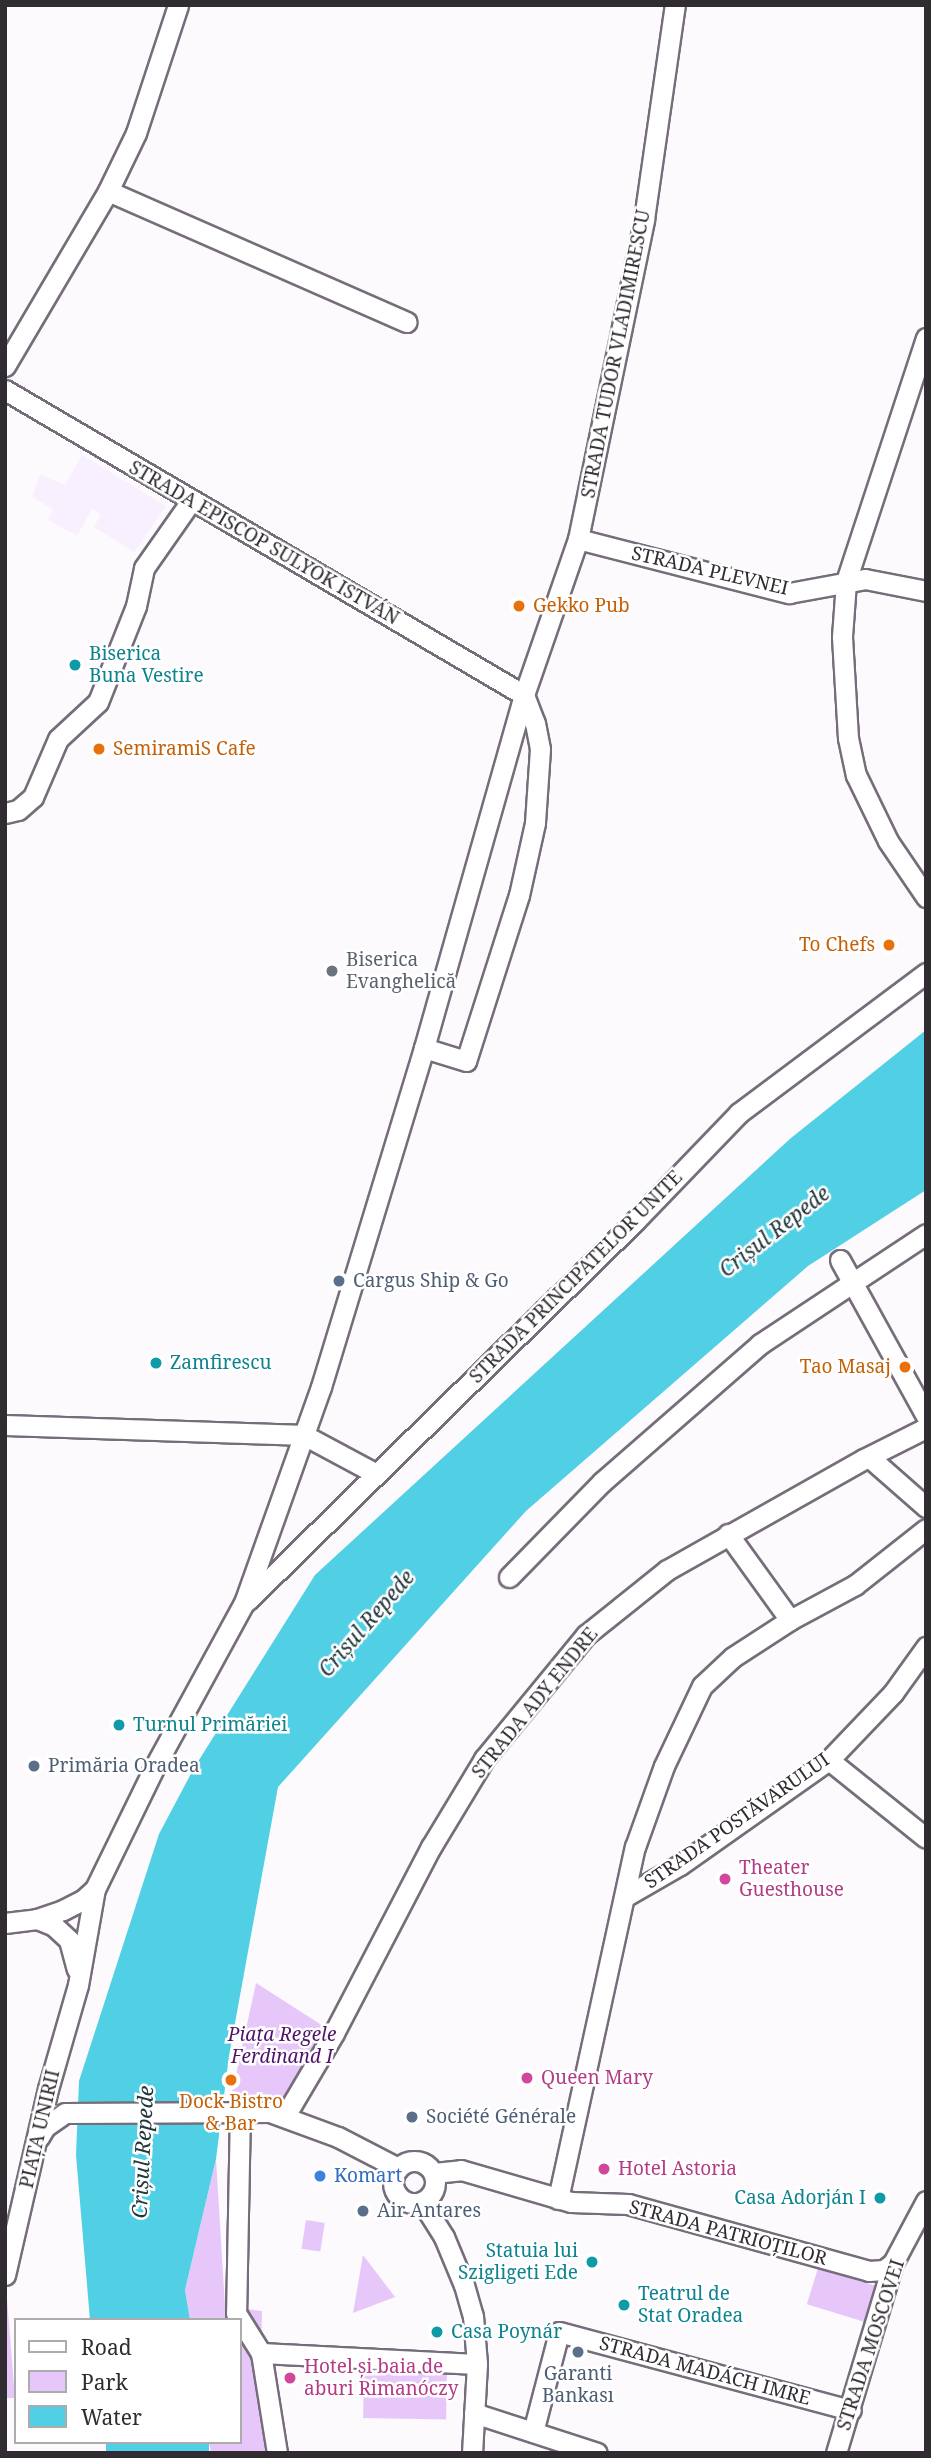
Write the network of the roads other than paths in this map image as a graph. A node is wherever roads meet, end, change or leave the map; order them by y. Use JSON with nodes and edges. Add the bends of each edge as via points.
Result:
{"nodes":[{"id":1,"x":178,"y":5,"type":"edge"},
{"id":2,"x":675,"y":5,"type":"edge"},
{"id":3,"x":108,"y":191,"type":"junction"},
{"id":4,"x":407,"y":322,"type":"dead end"},
{"id":5,"x":926,"y":338,"type":"edge"},
{"id":6,"x":5,"y":366,"type":"edge"},
{"id":7,"x":5,"y":390,"type":"edge"},
{"id":8,"x":191,"y":501,"type":"junction"},
{"id":9,"x":578,"y":539,"type":"junction"},
{"id":10,"x":846,"y":582,"type":"junction"},
{"id":11,"x":926,"y":591,"type":"edge"},
{"id":12,"x":524,"y":695,"type":"junction"},
{"id":13,"x":5,"y":813,"type":"edge"},
{"id":14,"x":926,"y":897,"type":"edge"},
{"id":15,"x":926,"y":973,"type":"edge"},
{"id":16,"x":424,"y":1048,"type":"junction"},
{"id":17,"x":926,"y":1234,"type":"edge"},
{"id":18,"x":840,"y":1261,"type":"dead end"},
{"id":19,"x":853,"y":1280,"type":"junction"},
{"id":20,"x":926,"y":1416,"type":"edge"},
{"id":21,"x":5,"y":1424,"type":"edge"},
{"id":22,"x":926,"y":1428,"type":"edge"},
{"id":23,"x":304,"y":1435,"type":"junction"},
{"id":24,"x":869,"y":1457,"type":"junction"},
{"id":25,"x":375,"y":1473,"type":"junction"},
{"id":26,"x":926,"y":1507,"type":"edge"},
{"id":27,"x":926,"y":1529,"type":"edge"},
{"id":28,"x":728,"y":1534,"type":"junction"},
{"id":29,"x":509,"y":1577,"type":"dead end"},
{"id":30,"x":244,"y":1603,"type":"junction"},
{"id":31,"x":790,"y":1620,"type":"junction"},
{"id":32,"x":926,"y":1647,"type":"edge"},
{"id":33,"x":829,"y":1760,"type":"junction"},
{"id":34,"x":926,"y":1838,"type":"edge"},
{"id":35,"x":94,"y":1889,"type":"junction"},
{"id":36,"x":626,"y":1896,"type":"junction"},
{"id":37,"x":37,"y":1919,"type":"junction"},
{"id":38,"x":5,"y":1923,"type":"edge"},
{"id":39,"x":78,"y":1984,"type":"junction"},
{"id":40,"x":48,"y":2089,"type":"junction"},
{"id":41,"x":230,"y":2110,"type":"junction"},
{"id":42,"x":66,"y":2113,"type":"junction"},
{"id":43,"x":285,"y":2116,"type":"junction"},
{"id":44,"x":37,"y":2141,"type":"junction"},
{"id":45,"x":398,"y":2168,"type":"junction"},
{"id":46,"x":434,"y":2173,"type":"junction"},
{"id":47,"x":558,"y":2199,"type":"junction"},
{"id":48,"x":926,"y":2201,"type":"edge"},
{"id":49,"x":422,"y":2202,"type":"junction"},
{"id":50,"x":893,"y":2263,"type":"junction"},
{"id":51,"x":5,"y":2275,"type":"edge"},
{"id":52,"x":239,"y":2318,"type":"edge"},
{"id":53,"x":242,"y":2323,"type":"edge"},
{"id":54,"x":261,"y":2353,"type":"junction"},
{"id":55,"x":477,"y":2364,"type":"junction"},
{"id":56,"x":851,"y":2410,"type":"junction"},
{"id":57,"x":474,"y":2413,"type":"junction"},
{"id":58,"x":533,"y":2432,"type":"junction"},
{"id":59,"x":277,"y":2453,"type":"edge"},
{"id":60,"x":472,"y":2453,"type":"edge"},
{"id":61,"x":597,"y":2453,"type":"edge"},
{"id":62,"x":836,"y":2453,"type":"edge"}],
"edges":[{"from":1,"to":3,"type":"street","via":[[135,133]]},
{"from":2,"to":9,"type":"street","name":"STRADA TUDOR VLADIMIRESCU","via":[[644,219]]},
{"from":3,"to":4,"type":"street"},
{"from":3,"to":6,"type":"street"},
{"from":5,"to":10,"type":"street"},
{"from":7,"to":8,"type":"street","name":"STRADA EPISCOP SULYOK ISTVÁN"},
{"from":8,"to":12,"type":"street","name":"STRADA EPISCOP SULYOK ISTVÁN"},
{"from":8,"to":13,"type":"street","via":[[144,568],[136,606],[98,702],[58,739],[28,804]]},
{"from":9,"to":10,"type":"street","name":"STRADA PLEVNEI","via":[[789,593]]},
{"from":9,"to":12,"type":"street","name":"STRADA TUDOR VLADIMIRESCU"},
{"from":10,"to":11,"type":"street","name":"STRADA PLEVNEI","via":[[865,579]]},
{"from":10,"to":14,"type":"street","via":[[842,637],[848,738],[856,775],[888,841]]},
{"from":12,"to":16,"type":"street","name":"STRADA TUDOR VLADIMIRESCU"},
{"from":12,"to":16,"type":"street","via":[[540,749],[535,823],[519,895],[466,1061]]},
{"from":15,"to":25,"type":"street","name":"STRADA PRINCIPATELOR UNITE","via":[[739,1113],[635,1221]]},
{"from":16,"to":23,"type":"street","name":"STRADA TUDOR VLADIMIRESCU"},
{"from":17,"to":19,"type":"street"},
{"from":18,"to":19,"type":"street"},
{"from":19,"to":20,"type":"street"},
{"from":19,"to":29,"type":"street","via":[[760,1344],[602,1482]]},
{"from":21,"to":23,"type":"street"},
{"from":22,"to":24,"type":"street","name":"STRADA ADY ENDRE"},
{"from":23,"to":25,"type":"street"},
{"from":23,"to":30,"type":"street","name":"STRADA TUDOR VLADIMIRESCU"},
{"from":24,"to":26,"type":"street"},
{"from":24,"to":28,"type":"street","name":"STRADA ADY ENDRE"},
{"from":25,"to":30,"type":"street","name":"STRADA PRINCIPATELOR UNITE"},
{"from":27,"to":31,"type":"street","via":[[855,1585]]},
{"from":28,"to":31,"type":"street"},
{"from":28,"to":43,"type":"street","name":"STRADA ADY ENDRE","via":[[667,1570],[586,1635],[484,1759]]},
{"from":30,"to":35,"type":"street","name":"STRADA TUDOR VLADIMIRESCU"},
{"from":31,"to":36,"type":"street","via":[[733,1657],[702,1686],[664,1766],[635,1847]]},
{"from":32,"to":33,"type":"street","name":"STRADA POSTĂVARULUI","via":[[893,1693]]},
{"from":33,"to":34,"type":"street"},
{"from":33,"to":36,"type":"street","name":"STRADA POSTĂVARULUI","via":[[680,1865]]},
{"from":35,"to":37,"type":"street","via":[[72,1906]]},
{"from":35,"to":39,"type":"street","name":"PIAȚA UNIRII"},
{"from":36,"to":47,"type":"street"},
{"from":37,"to":38,"type":"street"},
{"from":37,"to":39,"type":"street","name":"PIAȚA UNIRII","via":[[54,1926],[70,1941]]},
{"from":39,"to":40,"type":"street","name":"PIAȚA UNIRII"},
{"from":40,"to":42,"type":"street","via":[[56,2106]]},
{"from":40,"to":44,"type":"street","name":"PIAȚA UNIRII"},
{"from":41,"to":42,"type":"street"},
{"from":41,"to":43,"type":"street"},
{"from":41,"to":52,"type":"street"},
{"from":42,"to":44,"type":"street","via":[[45,2127]]},
{"from":43,"to":45,"type":"street"},
{"from":44,"to":51,"type":"street","name":"PIAȚA UNIRII"},
{"from":45,"to":46,"type":"street","via":[[417,2160]]},
{"from":45,"to":49,"type":"street","via":[[393,2182],[397,2194],[408,2202]]},
{"from":46,"to":47,"type":"street","via":[[461,2170]]},
{"from":46,"to":49,"type":"street","via":[[435,2187]]},
{"from":47,"to":50,"type":"street","name":"STRADA PATRIOȚILOR","via":[[628,2204],[869,2271],[884,2270]]},
{"from":48,"to":50,"type":"street","name":"STRADA MOSCOVEI"},
{"from":49,"to":55,"type":"street","via":[[444,2238],[464,2286],[475,2330]]},
{"from":50,"to":56,"type":"street","name":"STRADA MOSCOVEI"},
{"from":53,"to":54,"type":"street"},
{"from":54,"to":55,"type":"street"},
{"from":54,"to":59,"type":"street"},
{"from":55,"to":57,"type":"street"},
{"from":56,"to":58,"type":"street","name":"STRADA MADÁCH IMRE","via":[[559,2332]]},
{"from":56,"to":62,"type":"street","name":"STRADA MOSCOVEI"},
{"from":57,"to":58,"type":"street"},
{"from":57,"to":60,"type":"street"},
{"from":58,"to":61,"type":"street"}]}
